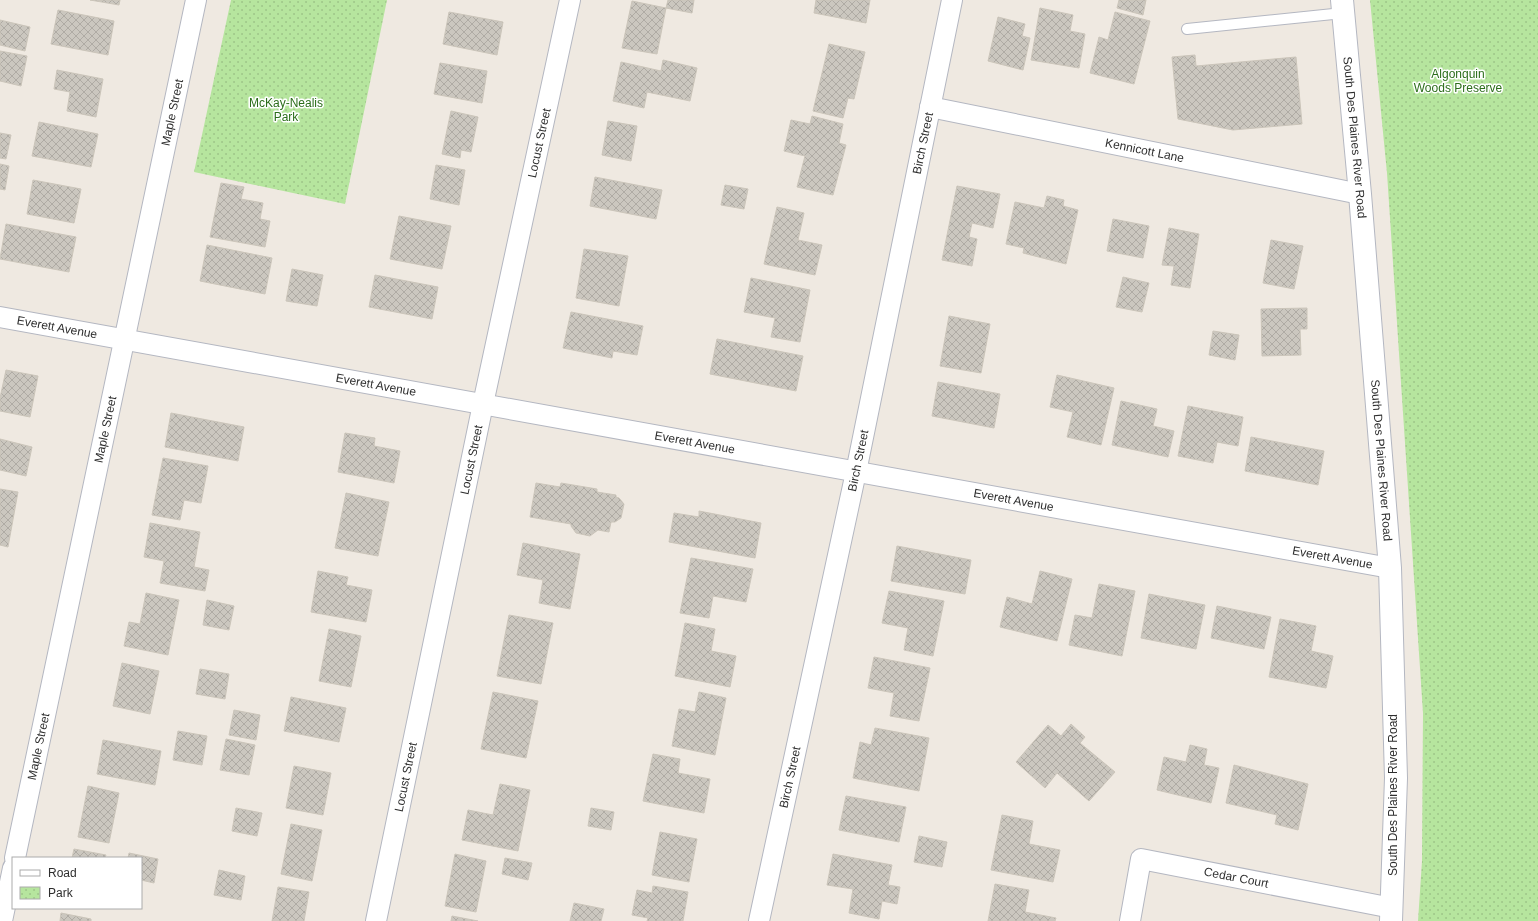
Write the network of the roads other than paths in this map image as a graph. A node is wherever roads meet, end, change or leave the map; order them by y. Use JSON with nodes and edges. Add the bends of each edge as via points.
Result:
{"nodes":[{"id":1,"x":196,"y":0,"type":"edge"},
{"id":2,"x":570,"y":0,"type":"edge"},
{"id":3,"x":952,"y":0,"type":"edge"},
{"id":4,"x":1343,"y":7,"type":"edge"},
{"id":5,"x":1186,"y":29,"type":"dead end"},
{"id":6,"x":930,"y":107,"type":"junction"},
{"id":7,"x":1360,"y":194,"type":"junction"},
{"id":8,"x":0,"y":317,"type":"edge"},
{"id":9,"x":124,"y":339,"type":"junction"},
{"id":10,"x":483,"y":404,"type":"junction"},
{"id":11,"x":856,"y":472,"type":"junction"},
{"id":12,"x":1390,"y":568,"type":"junction"},
{"id":13,"x":15,"y":857,"type":"edge"},
{"id":14,"x":12,"y":873,"type":"edge"},
{"id":15,"x":1392,"y":915,"type":"edge"},
{"id":16,"x":2,"y":921,"type":"edge"},
{"id":17,"x":376,"y":921,"type":"edge"},
{"id":18,"x":759,"y":921,"type":"edge"},
{"id":19,"x":1130,"y":921,"type":"edge"}],
"edges":[{"from":1,"to":9,"type":"street","name":"Maple Street"},
{"from":2,"to":10,"type":"street","name":"Locust Street"},
{"from":3,"to":6,"type":"street","name":"Birch Street"},
{"from":4,"to":5,"type":"lane"},
{"from":4,"to":7,"type":"main road","name":"South Des Plaines River Road"},
{"from":6,"to":7,"type":"street","name":"Kennicott Lane"},
{"from":6,"to":11,"type":"street","name":"Birch Street"},
{"from":7,"to":12,"type":"main road","name":"South Des Plaines River Road"},
{"from":8,"to":9,"type":"street","name":"Everett Avenue"},
{"from":9,"to":10,"type":"street","name":"Everett Avenue"},
{"from":9,"to":13,"type":"street","name":"Maple Street"},
{"from":10,"to":11,"type":"street","name":"Everett Avenue"},
{"from":10,"to":17,"type":"street","name":"Locust Street"},
{"from":11,"to":12,"type":"street","name":"Everett Avenue"},
{"from":11,"to":18,"type":"street","name":"Birch Street"},
{"from":12,"to":15,"type":"main road","name":"South Des Plaines River Road","via":[[1396,778]]},
{"from":14,"to":16,"type":"street"},
{"from":15,"to":19,"type":"street","name":"Cedar Court","via":[[1141,859]]}]}
